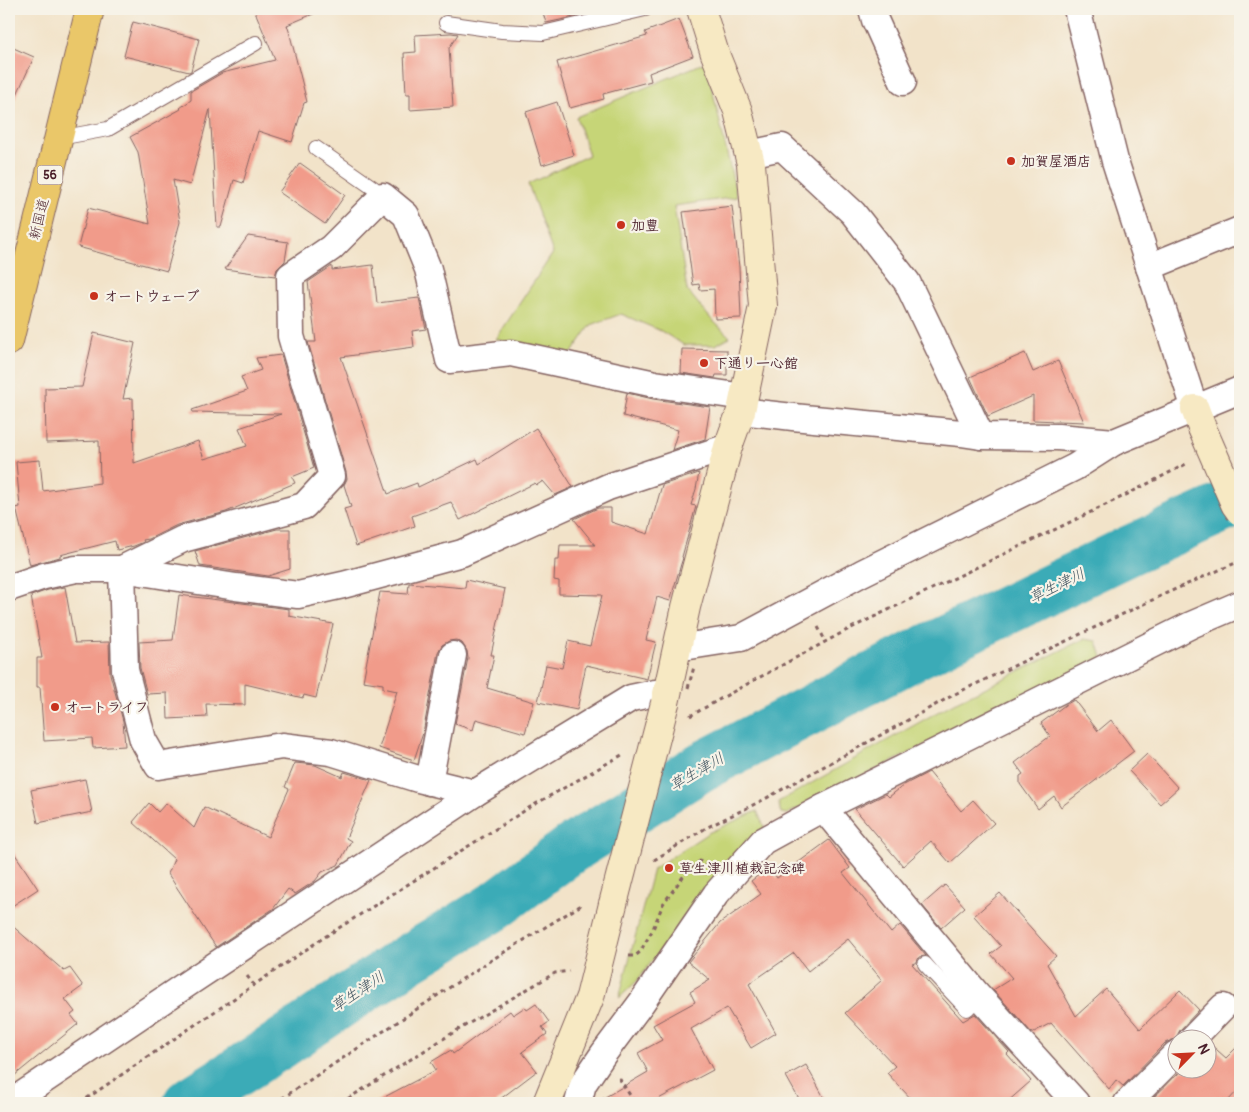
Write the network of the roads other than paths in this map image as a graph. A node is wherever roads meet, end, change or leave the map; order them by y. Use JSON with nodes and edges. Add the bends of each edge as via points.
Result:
{"nodes":[{"id":1,"x":90,"y":9,"type":"edge"},
{"id":2,"x":645,"y":9,"type":"edge"},
{"id":3,"x":701,"y":9,"type":"edge"},
{"id":4,"x":872,"y":9,"type":"edge"},
{"id":5,"x":1077,"y":9,"type":"edge"},
{"id":6,"x":446,"y":23,"type":"dead end"},
{"id":7,"x":256,"y":43,"type":"dead end"},
{"id":8,"x":903,"y":82,"type":"dead end"},
{"id":9,"x":59,"y":138,"type":"junction"},
{"id":10,"x":316,"y":148,"type":"dead end"},
{"id":11,"x":749,"y":154,"type":"junction"},
{"id":12,"x":383,"y":196,"type":"junction"},
{"id":13,"x":1240,"y":230,"type":"edge"},
{"id":14,"x":1149,"y":267,"type":"junction"},
{"id":15,"x":9,"y":341,"type":"edge"},
{"id":16,"x":1240,"y":390,"type":"edge"},
{"id":17,"x":742,"y":404,"type":"junction"},
{"id":18,"x":1199,"y":418,"type":"junction"},
{"id":19,"x":981,"y":436,"type":"junction"},
{"id":20,"x":1114,"y":442,"type":"junction"},
{"id":21,"x":728,"y":447,"type":"junction"},
{"id":22,"x":1240,"y":511,"type":"edge"},
{"id":23,"x":122,"y":569,"type":"junction"},
{"id":24,"x":9,"y":588,"type":"edge"},
{"id":25,"x":1240,"y":604,"type":"edge"},
{"id":26,"x":677,"y":648,"type":"junction"},
{"id":27,"x":453,"y":655,"type":"dead end"},
{"id":28,"x":666,"y":698,"type":"junction"},
{"id":29,"x":429,"y":782,"type":"junction"},
{"id":30,"x":476,"y":793,"type":"junction"},
{"id":31,"x":823,"y":808,"type":"junction"},
{"id":32,"x":925,"y":964,"type":"dead end"},
{"id":33,"x":980,"y":996,"type":"junction"},
{"id":34,"x":1223,"y":1007,"type":"dead end"},
{"id":35,"x":1201,"y":1030,"type":"edge"},
{"id":36,"x":1166,"y":1064,"type":"edge"},
{"id":37,"x":580,"y":1094,"type":"edge"},
{"id":38,"x":548,"y":1102,"type":"edge"},
{"id":39,"x":10,"y":1103,"type":"edge"},
{"id":40,"x":1076,"y":1103,"type":"edge"},
{"id":41,"x":1127,"y":1103,"type":"edge"}],
"edges":[{"from":1,"to":9,"type":"main road","name":"新国道","number":"56"},
{"from":2,"to":6,"type":"lane","via":[[543,33]]},
{"from":3,"to":11,"type":"street","via":[[738,111]]},
{"from":4,"to":8,"type":"street"},
{"from":5,"to":14,"type":"street","via":[[1115,161]]},
{"from":7,"to":9,"type":"lane","via":[[108,129]]},
{"from":9,"to":15,"type":"main road","name":"新国道","number":"56"},
{"from":10,"to":12,"type":"lane"},
{"from":11,"to":17,"type":"street","via":[[763,306]]},
{"from":11,"to":19,"type":"street","via":[[782,147],[853,213],[906,282]]},
{"from":12,"to":17,"type":"street","via":[[406,215],[428,269],[449,360],[511,353]]},
{"from":12,"to":23,"type":"street","via":[[330,248],[290,276],[291,336],[332,476],[304,506],[183,539]]},
{"from":13,"to":14,"type":"street"},
{"from":14,"to":18,"type":"street"},
{"from":16,"to":18,"type":"street"},
{"from":17,"to":19,"type":"street","via":[[793,418]]},
{"from":17,"to":21,"type":"street"},
{"from":18,"to":20,"type":"street"},
{"from":18,"to":22,"type":"street","bridge":true},
{"from":19,"to":20,"type":"street"},
{"from":20,"to":26,"type":"street","via":[[1074,467],[871,568],[740,638]]},
{"from":21,"to":23,"type":"street","via":[[608,488],[462,553],[298,595]]},
{"from":21,"to":26,"type":"street"},
{"from":23,"to":24,"type":"street","via":[[76,569]]},
{"from":23,"to":29,"type":"street","via":[[125,670],[143,740],[158,766],[282,746],[331,752]]},
{"from":25,"to":31,"type":"street","via":[[1191,625]]},
{"from":26,"to":28,"type":"street"},
{"from":27,"to":29,"type":"street"},
{"from":28,"to":30,"type":"street","via":[[655,693],[631,698]]},
{"from":28,"to":38,"type":"street","bridge":true,"via":[[590,997]]},
{"from":29,"to":30,"type":"street"},
{"from":30,"to":39,"type":"street"},
{"from":31,"to":33,"type":"street"},
{"from":31,"to":37,"type":"street","via":[[763,842],[722,887]]},
{"from":32,"to":33,"type":"lane","via":[[967,1008]]},
{"from":33,"to":40,"type":"street"},
{"from":34,"to":35,"type":"street"},
{"from":36,"to":41,"type":"street"},
{"from":37,"to":38,"type":"street"}]}
